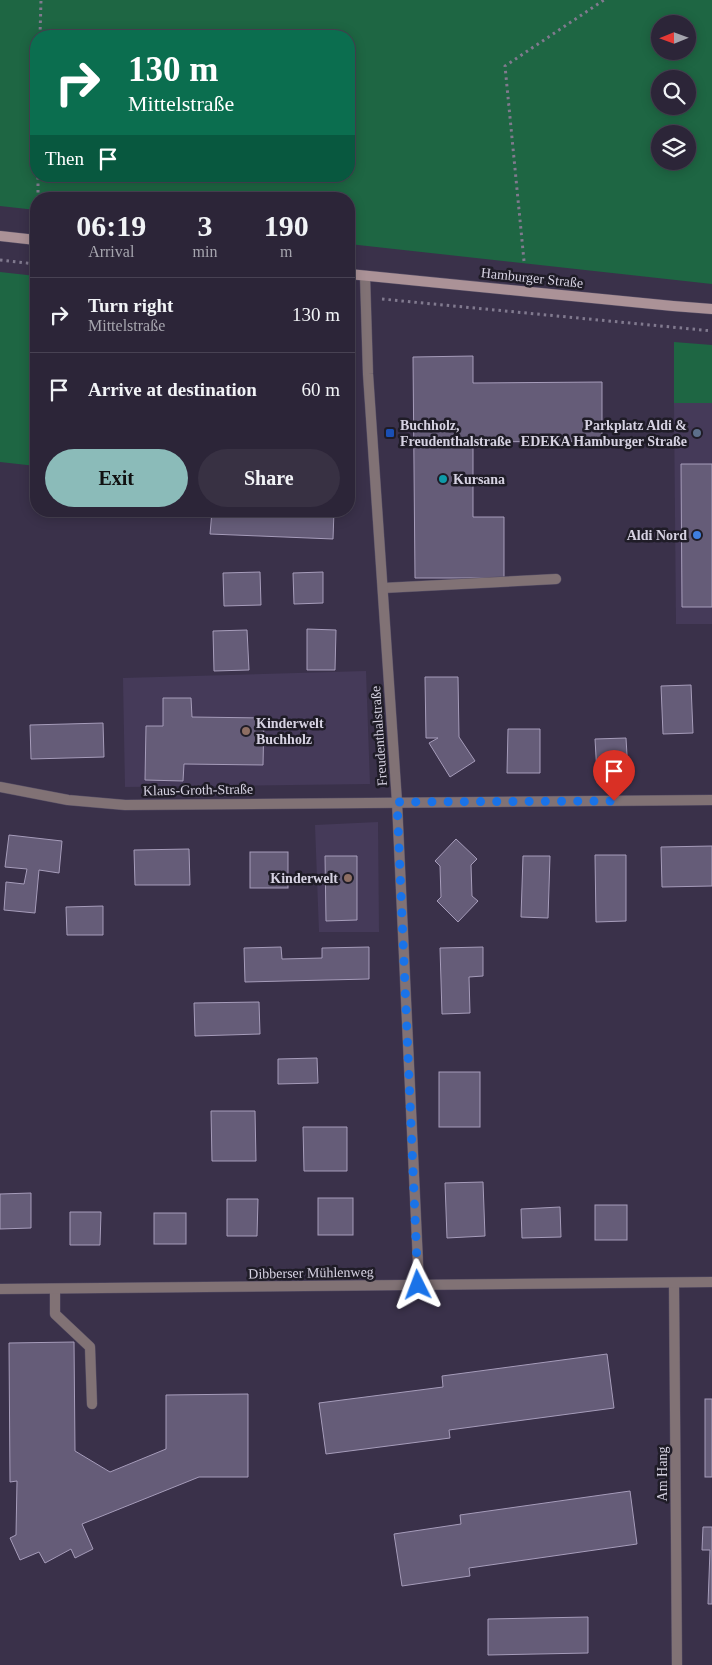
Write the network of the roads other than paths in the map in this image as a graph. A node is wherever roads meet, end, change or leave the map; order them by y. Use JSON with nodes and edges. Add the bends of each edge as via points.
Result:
{"nodes":[{"id":1,"x":0,"y":236,"type":"edge"},
{"id":2,"x":30,"y":239,"type":"edge"},
{"id":3,"x":355,"y":275,"type":"edge"},
{"id":4,"x":365,"y":276,"type":"junction"},
{"id":5,"x":712,"y":309,"type":"edge"},
{"id":6,"x":556,"y":579,"type":"dead end"},
{"id":7,"x":382,"y":588,"type":"junction"},
{"id":8,"x":0,"y":787,"type":"edge"},
{"id":9,"x":712,"y":800,"type":"edge"},
{"id":10,"x":397,"y":802,"type":"junction"},
{"id":11,"x":712,"y":1282,"type":"edge"},
{"id":12,"x":674,"y":1283,"type":"junction"},
{"id":13,"x":418,"y":1285,"type":"junction"},
{"id":14,"x":0,"y":1289,"type":"edge"},
{"id":15,"x":54,"y":1289,"type":"junction"},
{"id":16,"x":92,"y":1404,"type":"dead end"},
{"id":17,"x":677,"y":1665,"type":"edge"}],
"edges":[{"from":1,"to":2,"type":"main road"},
{"from":3,"to":4,"type":"main road","name":"Hamburger Straße"},
{"from":4,"to":5,"type":"main road","name":"Hamburger Straße"},
{"from":4,"to":7,"type":"street","name":"Freudenthalstraße"},
{"from":6,"to":7,"type":"street"},
{"from":7,"to":10,"type":"street","name":"Freudenthalstraße"},
{"from":8,"to":10,"type":"street","name":"Klaus-Groth-Straße","via":[[68,800],[125,805]]},
{"from":9,"to":10,"type":"street","name":"Klaus-Groth-Straße"},
{"from":10,"to":13,"type":"street","name":"Freudenthalstraße"},
{"from":11,"to":12,"type":"street","name":"Dibberser Mühlenweg"},
{"from":12,"to":13,"type":"street","name":"Dibberser Mühlenweg"},
{"from":12,"to":17,"type":"street","name":"Am Hang"},
{"from":13,"to":15,"type":"street","name":"Dibberser Mühlenweg"},
{"from":14,"to":15,"type":"street","name":"Dibberser Mühlenweg"},
{"from":15,"to":16,"type":"street","via":[[55,1314],[90,1347]]}]}
